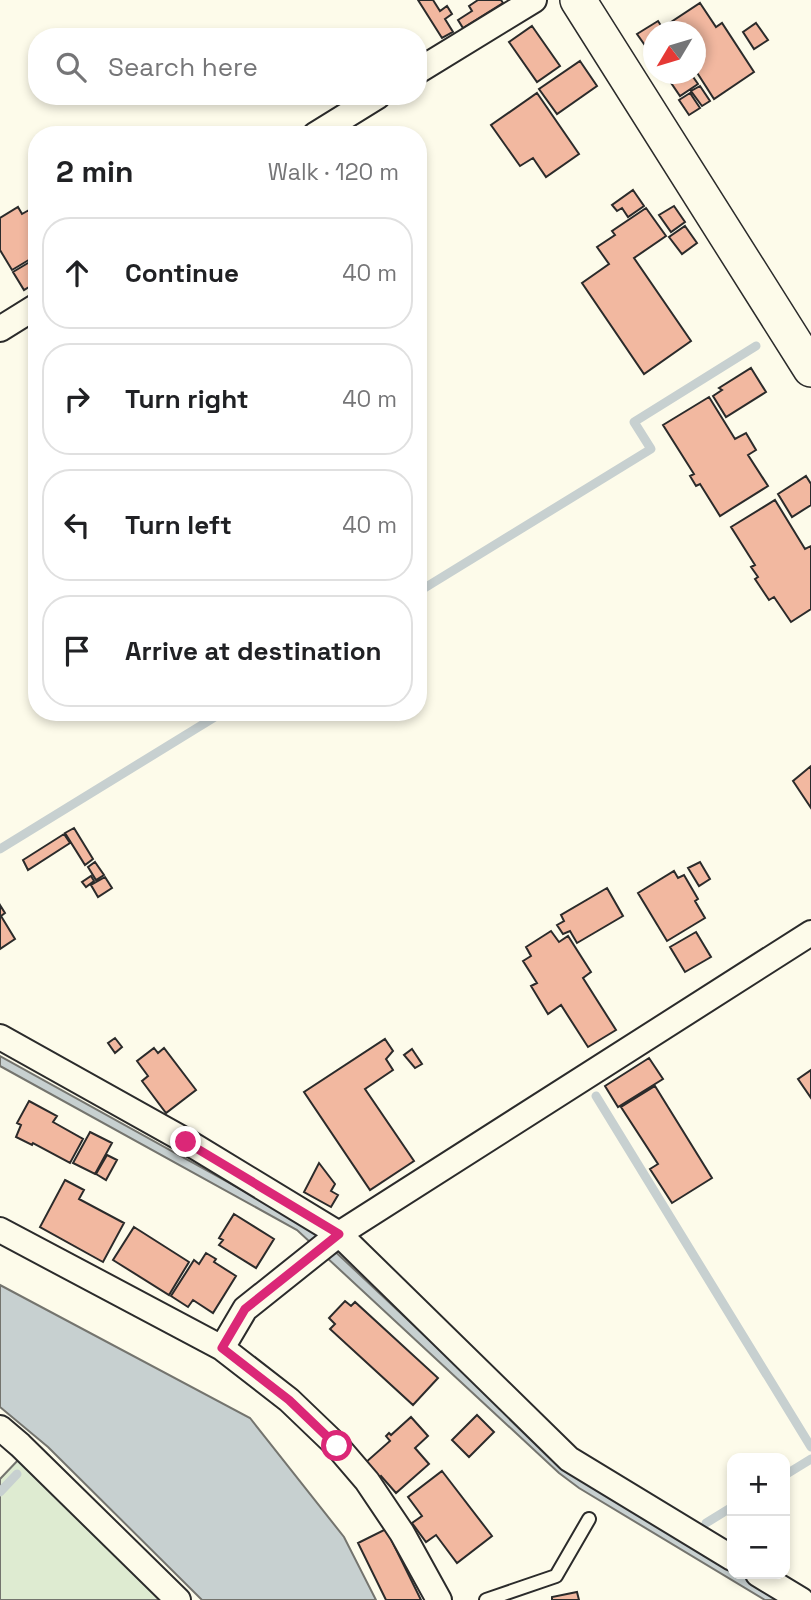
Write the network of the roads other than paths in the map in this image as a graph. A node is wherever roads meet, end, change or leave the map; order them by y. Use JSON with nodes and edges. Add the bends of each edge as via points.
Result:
{"nodes":[{"id":1,"x":534,"y":0,"type":"edge"},
{"id":2,"x":578,"y":0,"type":"edge"},
{"id":3,"x":427,"y":65,"type":"edge"},
{"id":4,"x":363,"y":105,"type":"edge"},
{"id":5,"x":330,"y":126,"type":"edge"},
{"id":6,"x":28,"y":312,"type":"edge"},
{"id":7,"x":0,"y":329,"type":"edge"},
{"id":8,"x":811,"y":369,"type":"edge"},
{"id":9,"x":811,"y":933,"type":"edge"},
{"id":10,"x":0,"y":1037,"type":"edge"},
{"id":11,"x":0,"y":1230,"type":"edge"},
{"id":12,"x":327,"y":1243,"type":"junction"},
{"id":13,"x":222,"y":1348,"type":"junction"},
{"id":14,"x":0,"y":1428,"type":"edge"},
{"id":15,"x":589,"y":1519,"type":"dead end"},
{"id":16,"x":727,"y":1555,"type":"edge"},
{"id":17,"x":766,"y":1579,"type":"edge"},
{"id":18,"x":178,"y":1600,"type":"edge"},
{"id":19,"x":439,"y":1600,"type":"edge"},
{"id":20,"x":486,"y":1600,"type":"edge"},
{"id":21,"x":801,"y":1600,"type":"edge"}],
"edges":[{"from":1,"to":3,"type":"street"},
{"from":2,"to":8,"type":"street"},
{"from":4,"to":5,"type":"street"},
{"from":6,"to":7,"type":"street"},
{"from":9,"to":12,"type":"street"},
{"from":10,"to":12,"type":"street","via":[[186,1142]]},
{"from":11,"to":13,"type":"street"},
{"from":12,"to":13,"type":"street","via":[[245,1309]]},
{"from":12,"to":16,"type":"street","via":[[569,1459]]},
{"from":13,"to":19,"type":"street","via":[[289,1400],[337,1446],[395,1522]]},
{"from":14,"to":18,"type":"street"},
{"from":15,"to":20,"type":"lane","via":[[556,1576]]},
{"from":17,"to":21,"type":"street"}]}
